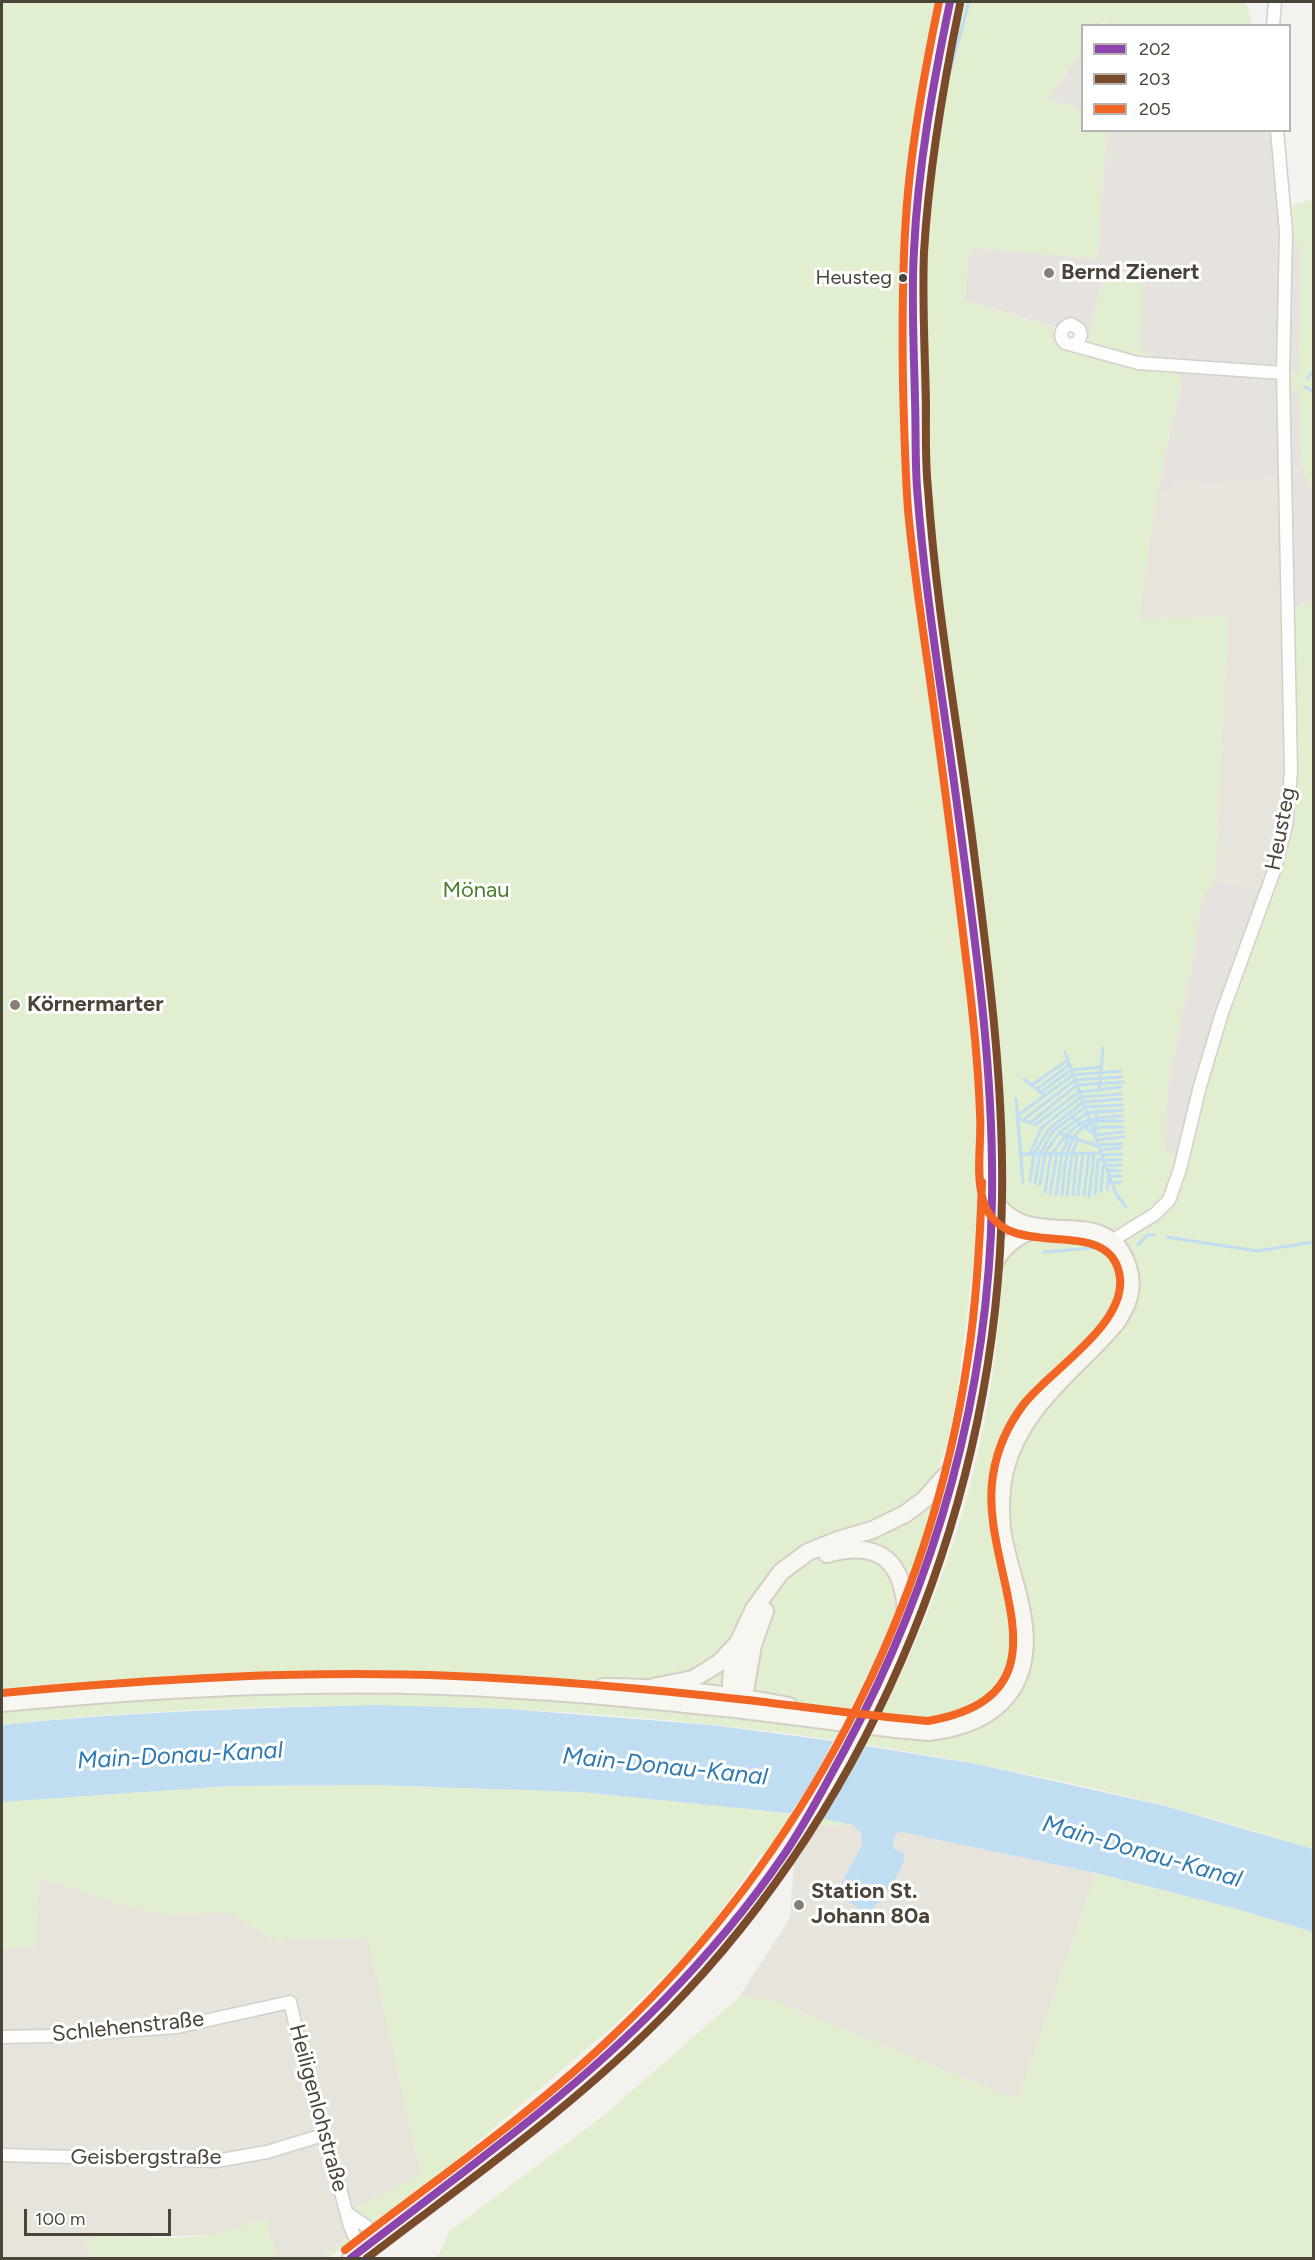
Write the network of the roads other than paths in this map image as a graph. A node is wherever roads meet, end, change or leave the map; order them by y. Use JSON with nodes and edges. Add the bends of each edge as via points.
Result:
{"nodes":[{"id":1,"x":950,"y":2,"type":"edge"},
{"id":2,"x":1275,"y":2,"type":"edge"},
{"id":3,"x":1273,"y":24,"type":"edge"},
{"id":4,"x":1277,"y":132,"type":"edge"},
{"id":5,"x":1072,"y":345,"type":"dead end"},
{"id":6,"x":1283,"y":373,"type":"junction"},
{"id":7,"x":992,"y":1197,"type":"junction"},
{"id":8,"x":1039,"y":1228,"type":"junction"},
{"id":9,"x":1113,"y":1240,"type":"junction"},
{"id":10,"x":988,"y":1274,"type":"junction"},
{"id":11,"x":957,"y":1467,"type":"junction"},
{"id":12,"x":906,"y":1622,"type":"junction"},
{"id":13,"x":738,"y":1643,"type":"junction"},
{"id":14,"x":653,"y":1687,"type":"junction"},
{"id":15,"x":519,"y":1690,"type":"junction"},
{"id":16,"x":2,"y":1703,"type":"edge"},
{"id":17,"x":737,"y":1704,"type":"junction"},
{"id":18,"x":290,"y":2002,"type":"joint"},
{"id":19,"x":2,"y":2037,"type":"edge"},
{"id":20,"x":323,"y":2135,"type":"junction"},
{"id":21,"x":2,"y":2156,"type":"edge"},
{"id":22,"x":363,"y":2249,"type":"edge"}],
"edges":[{"from":1,"to":7,"type":"main road","via":[[927,122],[914,249],[916,463],[926,577],[977,960],[991,1118]]},
{"from":2,"to":3,"type":"street"},
{"from":4,"to":6,"type":"street","name":"Heusteg","via":[[1286,232]]},
{"from":5,"to":6,"type":"street","via":[[1138,363]]},
{"from":6,"to":9,"type":"street","name":"Heusteg","via":[[1291,772],[1286,826],[1274,871],[1222,1013],[1169,1200],[1155,1214]]},
{"from":7,"to":8,"type":"main road","via":[[1009,1217],[1022,1225]]},
{"from":7,"to":10,"type":"main road"},
{"from":8,"to":9,"type":"main road","via":[[1091,1231]]},
{"from":8,"to":10,"type":"main road","via":[[1007,1245]]},
{"from":9,"to":17,"type":"main road","via":[[1126,1260],[1131,1278],[1126,1307],[1108,1333],[1033,1410],[1013,1445],[1005,1471],[1002,1529],[1024,1631],[1016,1683],[1003,1701],[987,1715],[957,1728],[928,1732],[852,1724]]},
{"from":10,"to":11,"type":"main road","via":[[975,1377]]},
{"from":11,"to":12,"type":"main road"},
{"from":11,"to":13,"type":"main road","via":[[905,1514],[808,1552],[781,1572],[754,1609]]},
{"from":12,"to":17,"type":"main road","via":[[905,1589],[895,1568],[883,1557],[851,1549],[818,1557],[788,1579],[768,1606]]},
{"from":12,"to":22,"type":"main road","bridge":true,"via":[[843,1756],[781,1858],[722,1934],[632,2032],[556,2100]]},
{"from":13,"to":14,"type":"main road","via":[[720,1663],[693,1679]]},
{"from":13,"to":17,"type":"main road","via":[[732,1672]]},
{"from":14,"to":15,"type":"main road","via":[[543,1686]]},
{"from":14,"to":17,"type":"main road"},
{"from":15,"to":16,"type":"main road","via":[[388,1686],[219,1688]]},
{"from":15,"to":17,"type":"main road"},
{"from":18,"to":19,"type":"street","name":"Schlehenstraße","via":[[177,2027]]},
{"from":18,"to":20,"type":"street","name":"Heiligenlohstraße"},
{"from":20,"to":21,"type":"street","name":"Geisbergstraße","via":[[267,2152],[216,2161]]},
{"from":20,"to":22,"type":"street","name":"Heiligenlohstraße","via":[[347,2213],[366,2226]]}]}
